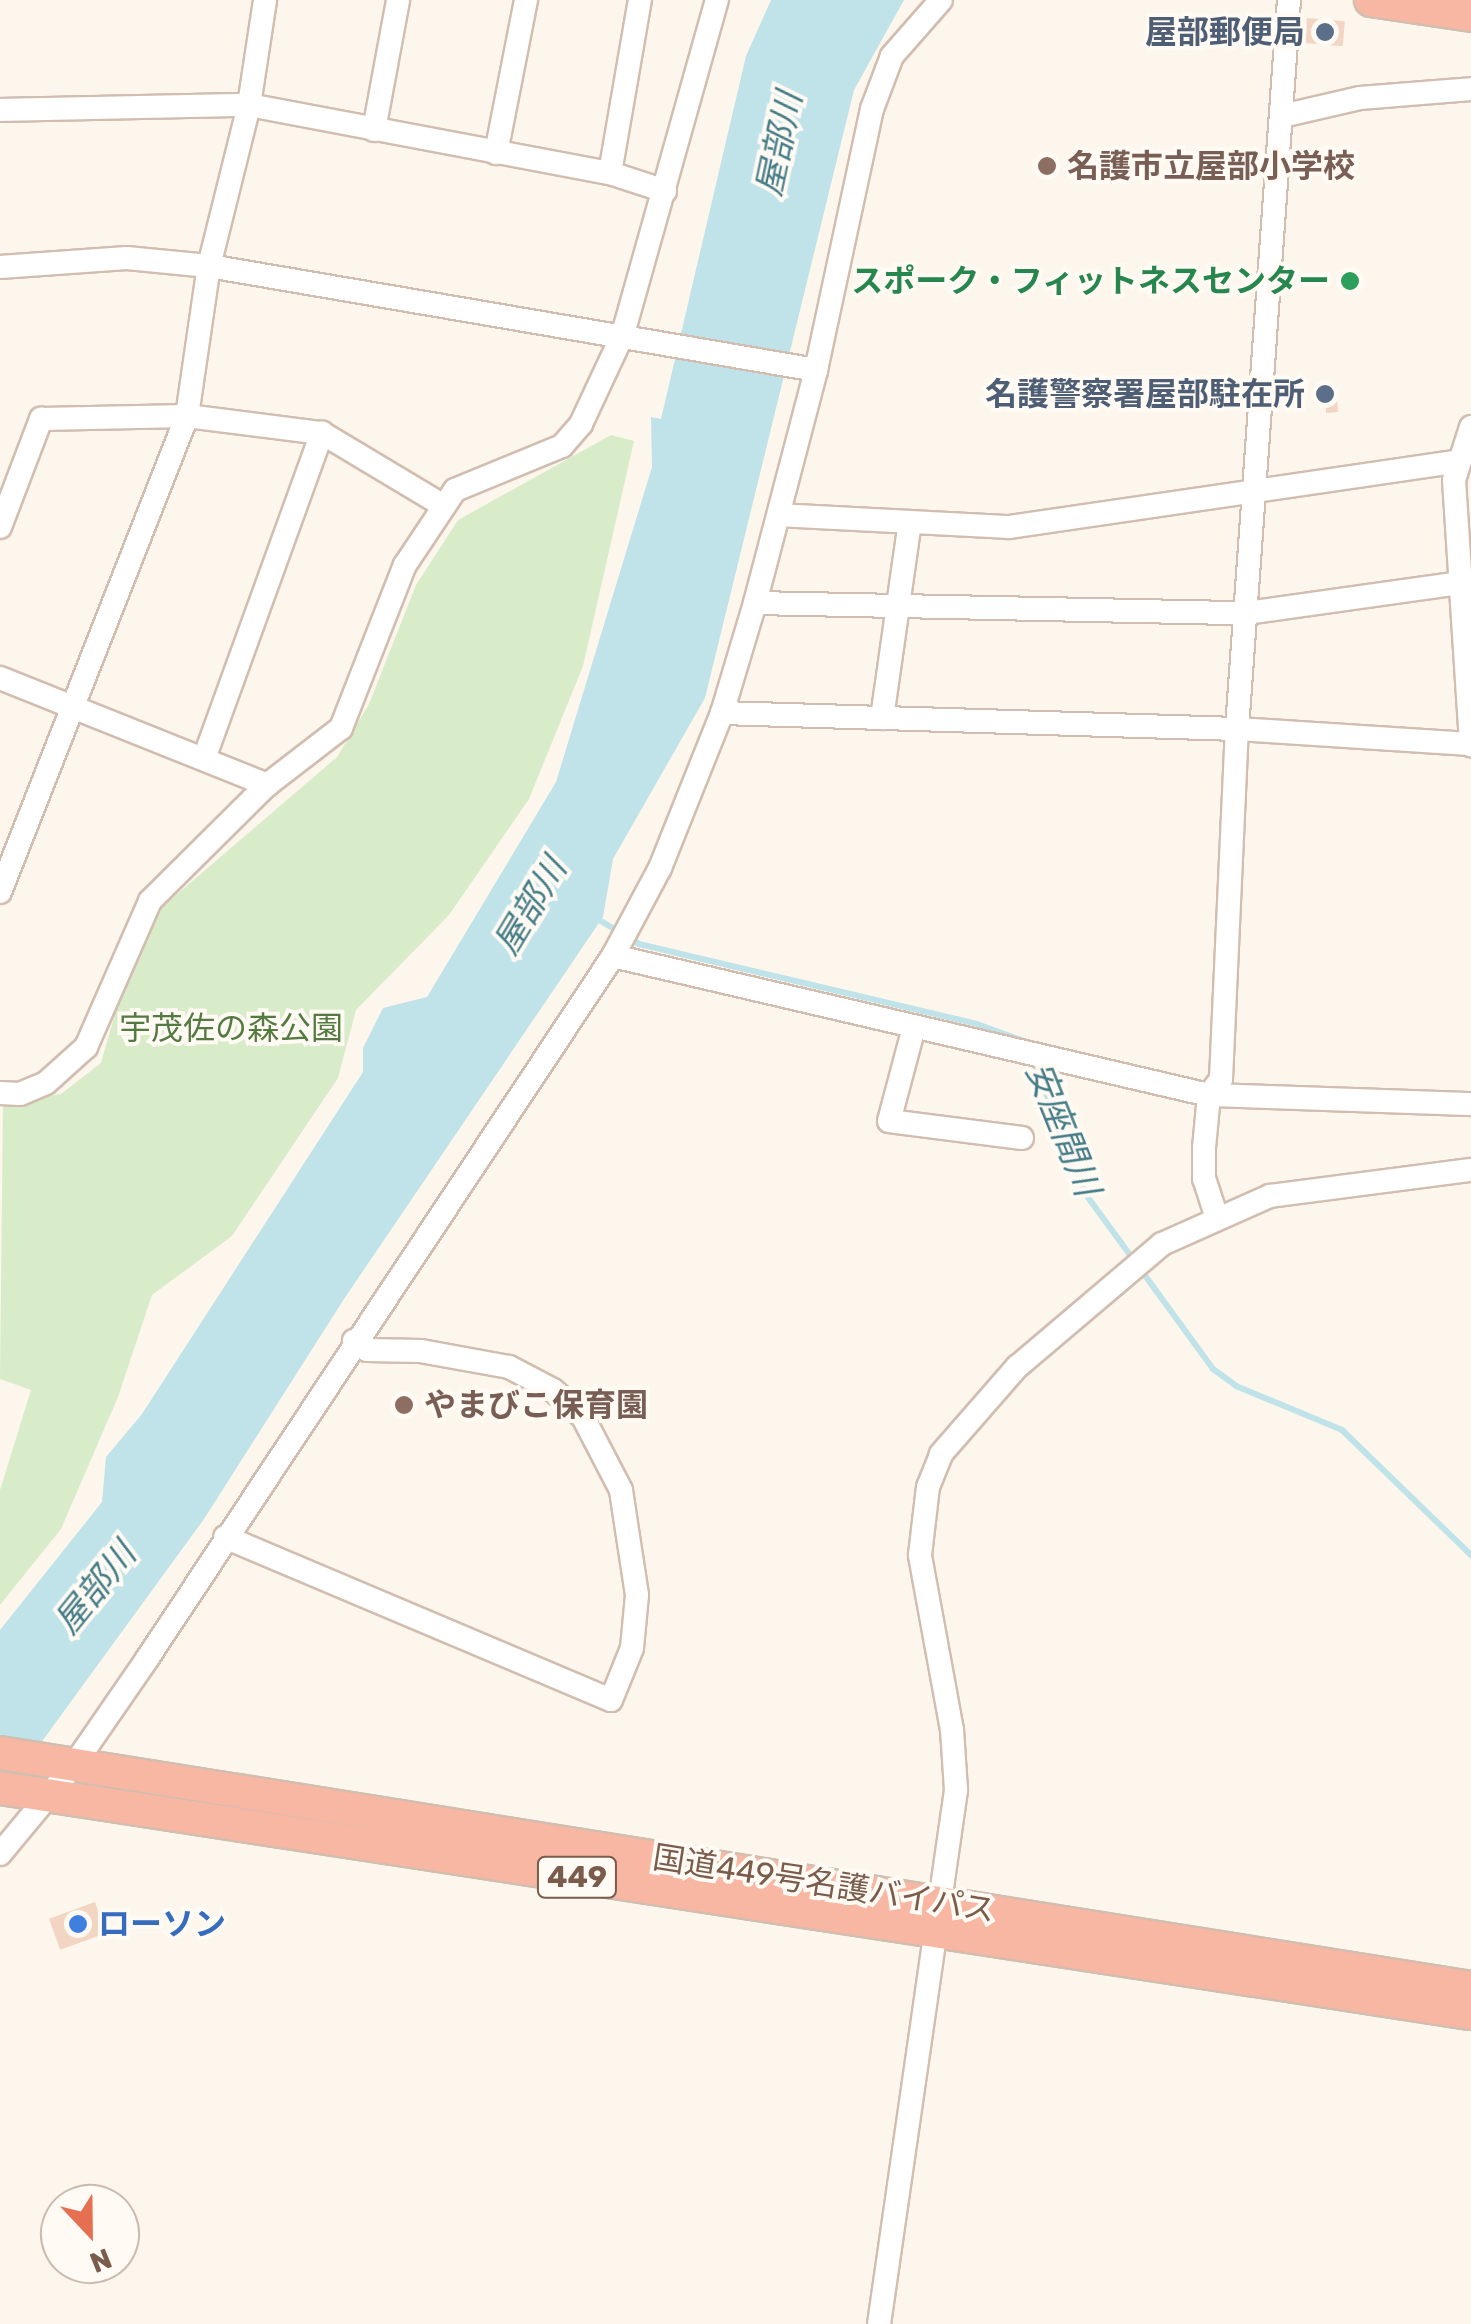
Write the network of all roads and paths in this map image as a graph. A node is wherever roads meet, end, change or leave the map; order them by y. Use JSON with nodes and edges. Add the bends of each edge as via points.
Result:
{"nodes":[{"id":1,"x":265,"y":0,"type":"edge"},
{"id":2,"x":398,"y":0,"type":"edge"},
{"id":3,"x":526,"y":0,"type":"edge"},
{"id":4,"x":640,"y":0,"type":"edge"},
{"id":5,"x":717,"y":0,"type":"edge"},
{"id":6,"x":942,"y":0,"type":"edge"},
{"id":7,"x":1289,"y":0,"type":"edge"},
{"id":8,"x":1371,"y":0,"type":"edge"},
{"id":9,"x":1471,"y":15,"type":"edge"},
{"id":10,"x":1471,"y":88,"type":"edge"},
{"id":11,"x":249,"y":105,"type":"junction"},
{"id":12,"x":0,"y":110,"type":"edge"},
{"id":13,"x":1282,"y":116,"type":"junction"},
{"id":14,"x":374,"y":130,"type":"junction"},
{"id":15,"x":496,"y":154,"type":"junction"},
{"id":16,"x":610,"y":172,"type":"junction"},
{"id":17,"x":665,"y":190,"type":"junction"},
{"id":18,"x":0,"y":266,"type":"edge"},
{"id":19,"x":209,"y":266,"type":"junction"},
{"id":20,"x":624,"y":334,"type":"junction"},
{"id":21,"x":806,"y":368,"type":"junction"},
{"id":22,"x":187,"y":416,"type":"junction"},
{"id":23,"x":1471,"y":427,"type":"edge"},
{"id":24,"x":322,"y":433,"type":"junction"},
{"id":25,"x":1459,"y":460,"type":"junction"},
{"id":26,"x":1254,"y":488,"type":"junction"},
{"id":27,"x":444,"y":506,"type":"junction"},
{"id":28,"x":779,"y":515,"type":"junction"},
{"id":29,"x":910,"y":522,"type":"junction"},
{"id":30,"x":0,"y":527,"type":"edge"},
{"id":31,"x":1459,"y":583,"type":"junction"},
{"id":32,"x":756,"y":603,"type":"junction"},
{"id":33,"x":896,"y":604,"type":"junction"},
{"id":34,"x":1246,"y":613,"type":"junction"},
{"id":35,"x":0,"y":678,"type":"edge"},
{"id":36,"x":76,"y":705,"type":"junction"},
{"id":37,"x":722,"y":714,"type":"junction"},
{"id":38,"x":882,"y":718,"type":"junction"},
{"id":39,"x":1237,"y":729,"type":"junction"},
{"id":40,"x":1471,"y":745,"type":"edge"},
{"id":41,"x":205,"y":756,"type":"junction"},
{"id":42,"x":266,"y":785,"type":"junction"},
{"id":43,"x":0,"y":892,"type":"edge"},
{"id":44,"x":613,"y":956,"type":"junction"},
{"id":45,"x":913,"y":1031,"type":"junction"},
{"id":46,"x":0,"y":1092,"type":"edge"},
{"id":47,"x":1208,"y":1096,"type":"junction"},
{"id":48,"x":1471,"y":1104,"type":"edge"},
{"id":49,"x":1022,"y":1138,"type":"dead end"},
{"id":50,"x":1471,"y":1170,"type":"edge"},
{"id":51,"x":1216,"y":1215,"type":"junction"},
{"id":52,"x":354,"y":1341,"type":"junction"},
{"id":53,"x":226,"y":1537,"type":"junction"},
{"id":54,"x":0,"y":1753,"type":"edge"},
{"id":55,"x":58,"y":1762,"type":"junction"},
{"id":56,"x":23,"y":1791,"type":"edge"},
{"id":57,"x":0,"y":1854,"type":"edge"},
{"id":58,"x":939,"y":1918,"type":"junction"},
{"id":59,"x":1471,"y":1988,"type":"edge"},
{"id":60,"x":1471,"y":2013,"type":"edge"},
{"id":61,"x":879,"y":2324,"type":"edge"}],
"edges":[{"from":1,"to":11,"type":"street"},
{"from":2,"to":14,"type":"street"},
{"from":3,"to":15,"type":"street"},
{"from":4,"to":16,"type":"street"},
{"from":5,"to":17,"type":"street","via":[[677,127]]},
{"from":6,"to":21,"type":"street","via":[[892,56],[872,110]]},
{"from":7,"to":13,"type":"street"},
{"from":8,"to":9,"type":"highway"},
{"from":10,"to":13,"type":"street","via":[[1360,98]]},
{"from":11,"to":12,"type":"street"},
{"from":11,"to":14,"type":"street"},
{"from":11,"to":19,"type":"street"},
{"from":13,"to":26,"type":"street"},
{"from":14,"to":15,"type":"street"},
{"from":15,"to":16,"type":"street"},
{"from":16,"to":17,"type":"street"},
{"from":17,"to":20,"type":"street"},
{"from":18,"to":19,"type":"street","via":[[127,258]]},
{"from":19,"to":20,"type":"street"},
{"from":19,"to":22,"type":"street"},
{"from":20,"to":21,"type":"street"},
{"from":20,"to":27,"type":"street","via":[[581,424],[562,446],[455,490]]},
{"from":21,"to":28,"type":"street"},
{"from":22,"to":24,"type":"street"},
{"from":22,"to":30,"type":"street","via":[[40,419]]},
{"from":22,"to":36,"type":"street"},
{"from":23,"to":25,"type":"street"},
{"from":24,"to":27,"type":"street"},
{"from":24,"to":41,"type":"street"},
{"from":25,"to":26,"type":"street"},
{"from":25,"to":31,"type":"street"},
{"from":26,"to":29,"type":"street","via":[[1010,528]]},
{"from":26,"to":34,"type":"street"},
{"from":27,"to":42,"type":"street","via":[[405,565],[341,728]]},
{"from":28,"to":29,"type":"street"},
{"from":28,"to":32,"type":"street"},
{"from":29,"to":33,"type":"street"},
{"from":31,"to":34,"type":"street"},
{"from":31,"to":40,"type":"street"},
{"from":32,"to":33,"type":"street"},
{"from":32,"to":37,"type":"street"},
{"from":33,"to":34,"type":"street"},
{"from":33,"to":38,"type":"street"},
{"from":34,"to":39,"type":"street"},
{"from":35,"to":36,"type":"street"},
{"from":36,"to":41,"type":"street"},
{"from":36,"to":43,"type":"street"},
{"from":37,"to":38,"type":"street"},
{"from":37,"to":44,"type":"street","via":[[660,868]]},
{"from":38,"to":39,"type":"street"},
{"from":39,"to":40,"type":"street"},
{"from":39,"to":47,"type":"street","via":[[1221,1079]]},
{"from":41,"to":42,"type":"street"},
{"from":42,"to":46,"type":"street","via":[[150,901],[86,1047],[46,1083],[20,1094]]},
{"from":44,"to":45,"type":"street"},
{"from":44,"to":52,"type":"street"},
{"from":45,"to":47,"type":"street"},
{"from":45,"to":49,"type":"street","via":[[889,1121]]},
{"from":47,"to":48,"type":"street"},
{"from":47,"to":51,"type":"street","via":[[1204,1179]]},
{"from":50,"to":51,"type":"street","via":[[1270,1196]]},
{"from":51,"to":58,"type":"street","via":[[1124,1271],[1016,1367],[941,1454],[928,1487],[920,1555],[955,1749]]},
{"from":52,"to":53,"type":"street"},
{"from":52,"to":53,"type":"street","via":[[367,1350],[509,1366],[553,1390],[583,1417],[621,1490],[637,1595],[632,1648],[611,1700]]},
{"from":53,"to":55,"type":"street"},
{"from":54,"to":55,"type":"highway","name":"国道449号名護バイパス","number":"449"},
{"from":55,"to":56,"type":"street"},
{"from":55,"to":58,"type":"highway","name":"国道449号名護バイパス","number":"449"},
{"from":56,"to":57,"type":"street"},
{"from":56,"to":58,"type":"highway","name":"国道449号名護バイパス","number":"449"},
{"from":58,"to":59,"type":"highway","name":"国道449号名護バイパス","number":"449"},
{"from":58,"to":60,"type":"highway","name":"国道449号名護バイパス","number":"449"},
{"from":58,"to":61,"type":"street"}]}
